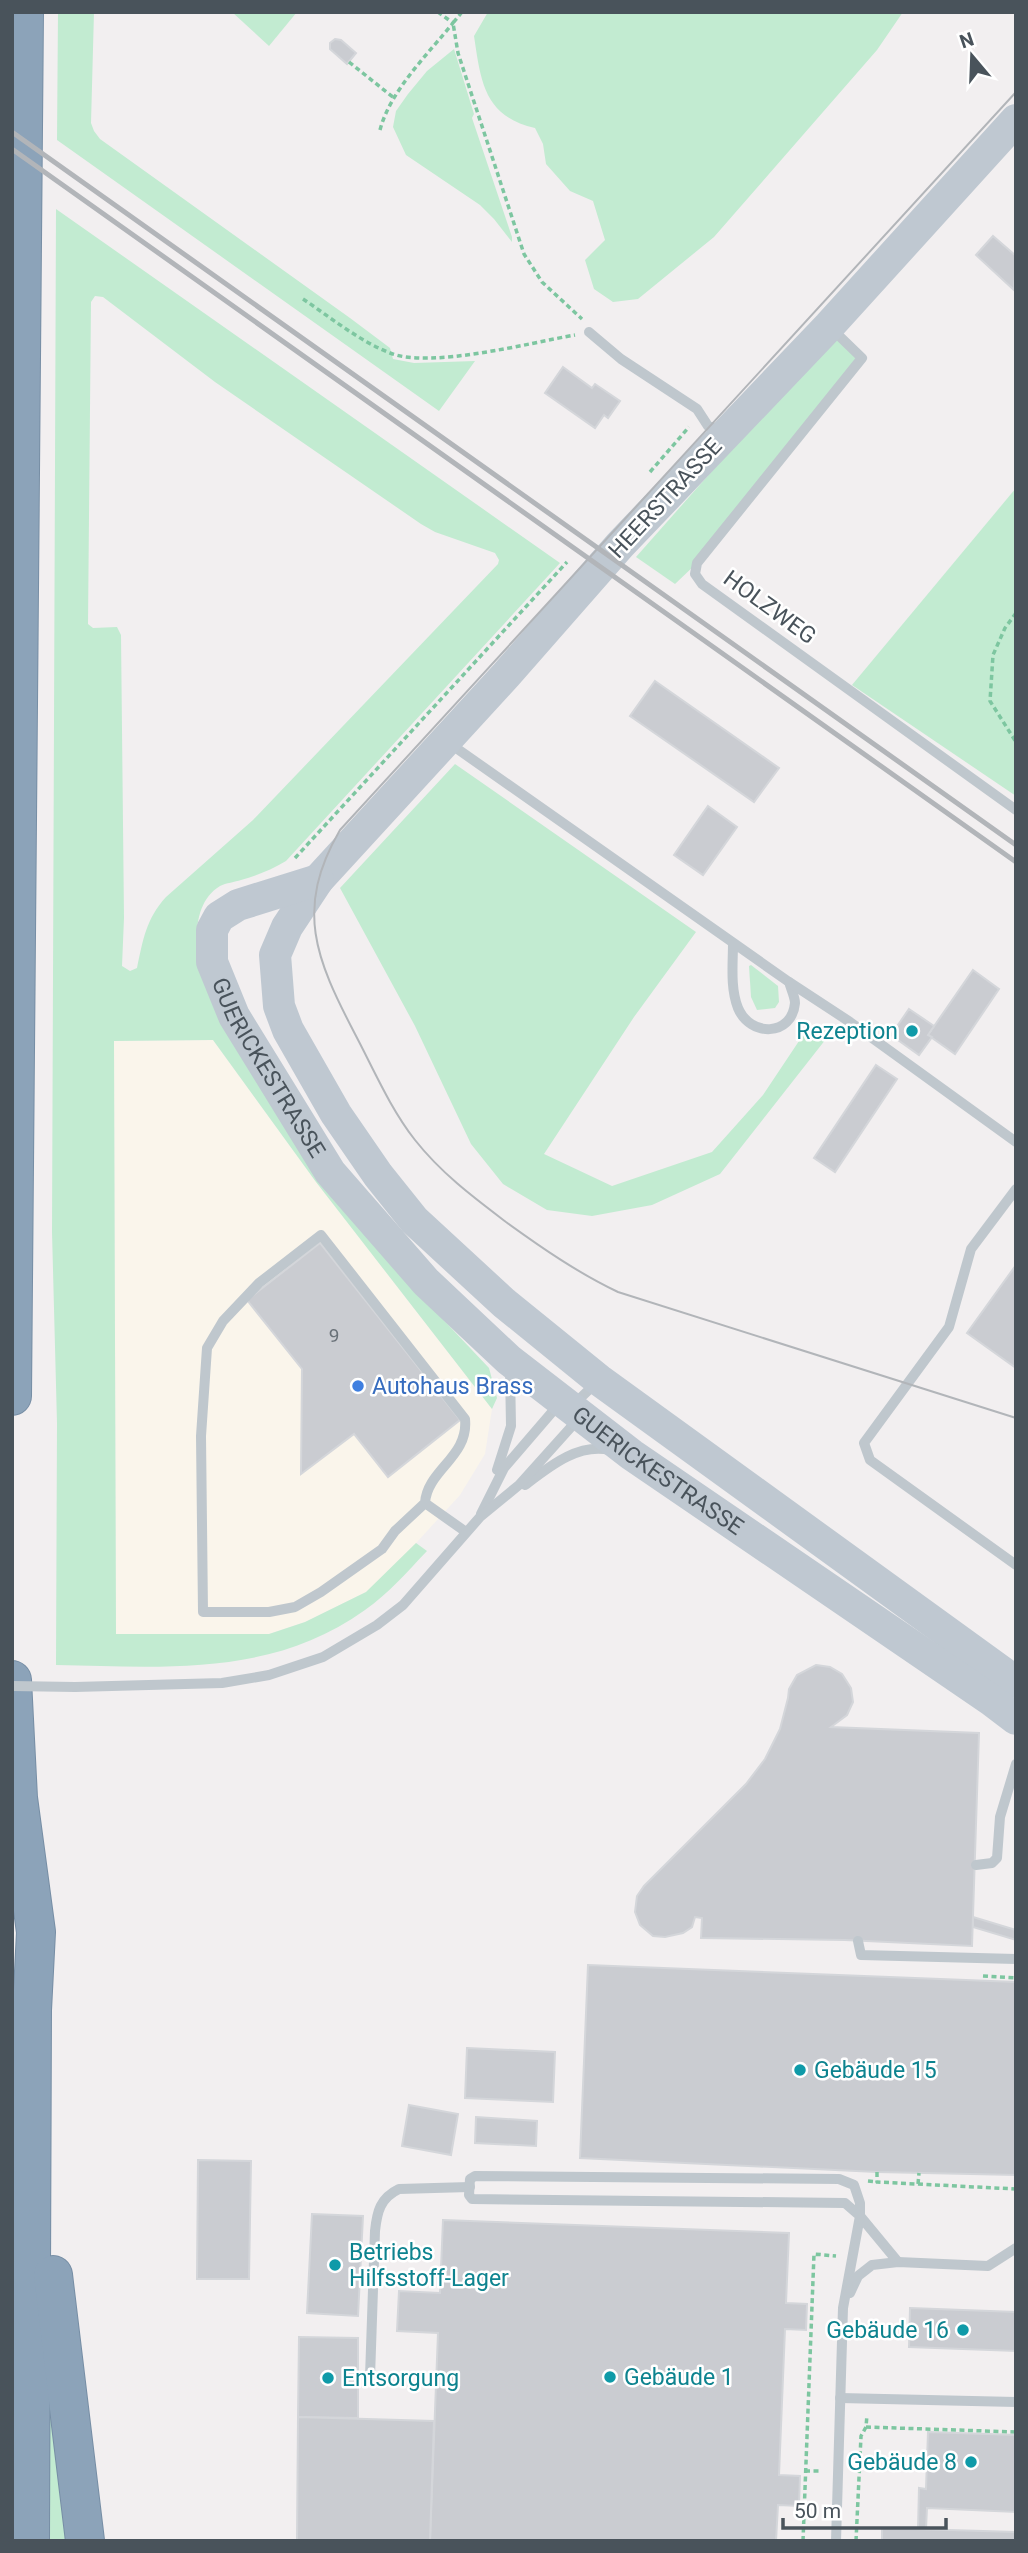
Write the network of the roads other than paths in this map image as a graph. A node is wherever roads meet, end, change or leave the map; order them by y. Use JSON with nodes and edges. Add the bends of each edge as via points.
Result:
{"nodes":[{"id":1,"x":24,"y":12,"type":"edge"},
{"id":2,"x":1016,"y":120,"type":"edge"},
{"id":3,"x":829,"y":326,"type":"junction"},
{"id":4,"x":589,"y":332,"type":"road end"},
{"id":5,"x":727,"y":432,"type":"junction"},
{"id":6,"x":446,"y":741,"type":"junction"},
{"id":7,"x":1016,"y":810,"type":"edge"},
{"id":8,"x":318,"y":880,"type":"junction"},
{"id":9,"x":733,"y":943,"type":"junction"},
{"id":10,"x":789,"y":982,"type":"junction"},
{"id":11,"x":1016,"y":1142,"type":"edge"},
{"id":12,"x":1016,"y":1189,"type":"edge"},
{"id":13,"x":509,"y":1360,"type":"junction"},
{"id":14,"x":599,"y":1380,"type":"junction"},
{"id":15,"x":12,"y":1396,"type":"edge"},
{"id":16,"x":570,"y":1408,"type":"junction"},
{"id":17,"x":632,"y":1455,"type":"junction"},
{"id":18,"x":425,"y":1503,"type":"junction"},
{"id":19,"x":480,"y":1517,"type":"junction"},
{"id":20,"x":466,"y":1532,"type":"junction"},
{"id":21,"x":1016,"y":1566,"type":"edge"},
{"id":22,"x":12,"y":1680,"type":"edge"},
{"id":23,"x":1016,"y":1682,"type":"edge"},
{"id":24,"x":12,"y":1686,"type":"edge"},
{"id":25,"x":1016,"y":1719,"type":"edge"},
{"id":26,"x":1016,"y":1764,"type":"edge"},
{"id":27,"x":18,"y":1798,"type":"junction"},
{"id":28,"x":976,"y":1865,"type":"dead end"},
{"id":29,"x":12,"y":1885,"type":"edge"},
{"id":30,"x":36,"y":1932,"type":"junction"},
{"id":31,"x":858,"y":1941,"type":"dead end"},
{"id":32,"x":1016,"y":1959,"type":"edge"},
{"id":33,"x":470,"y":2187,"type":"junction"},
{"id":34,"x":860,"y":2216,"type":"junction"},
{"id":35,"x":1016,"y":2248,"type":"edge"},
{"id":36,"x":898,"y":2262,"type":"junction"},
{"id":37,"x":843,"y":2308,"type":"junction"},
{"id":38,"x":370,"y":2377,"type":"dead end"},
{"id":39,"x":840,"y":2398,"type":"junction"},
{"id":40,"x":1016,"y":2402,"type":"edge"},
{"id":41,"x":30,"y":2541,"type":"edge"},
{"id":42,"x":85,"y":2541,"type":"edge"},
{"id":43,"x":836,"y":2541,"type":"edge"}],
"edges":[{"from":1,"to":15,"type":"highway"},
{"from":2,"to":3,"type":"main road","name":"HEERSTRASSE"},
{"from":3,"to":5,"type":"main road","name":"HEERSTRASSE"},
{"from":3,"to":7,"type":"lane","name":"HOLZWEG","via":[[862,358],[697,563],[695,574],[702,584]]},
{"from":4,"to":5,"type":"lane","via":[[696,409],[708,426]]},
{"from":5,"to":6,"type":"main road","name":"HEERSTRASSE"},
{"from":6,"to":8,"type":"main road","name":"HEERSTRASSE"},
{"from":6,"to":9,"type":"lane"},
{"from":8,"to":13,"type":"main road","name":"GUERICKESTRASSE","via":[[238,905],[219,917],[212,930],[212,962],[234,1016],[330,1172],[426,1282]]},
{"from":8,"to":14,"type":"main road","name":"GUERICKESTRASSE","via":[[287,927],[275,955],[279,1006],[288,1030],[336,1114],[414,1220]]},
{"from":9,"to":10,"type":"lane"},
{"from":9,"to":10,"type":"lane","via":[[737,1005],[753,1027],[781,1027],[791,1017],[795,1002]]},
{"from":10,"to":11,"type":"lane"},
{"from":12,"to":21,"type":"lane","via":[[971,1249],[948,1327],[864,1443],[870,1460]]},
{"from":13,"to":16,"type":"main road","name":"GUERICKESTRASSE"},
{"from":13,"to":19,"type":"lane","via":[[511,1426]]},
{"from":14,"to":16,"type":"lane"},
{"from":14,"to":23,"type":"main road","name":"GUERICKESTRASSE"},
{"from":16,"to":17,"type":"main road","name":"GUERICKESTRASSE"},
{"from":16,"to":19,"type":"lane","via":[[553,1411],[503,1468]]},
{"from":16,"to":19,"type":"lane","via":[[572,1426],[519,1485]]},
{"from":17,"to":19,"type":"lane","via":[[598,1447],[580,1450]]},
{"from":17,"to":25,"type":"main road","name":"GUERICKESTRASSE"},
{"from":18,"to":18,"type":"lane","via":[[425,1495],[461,1445],[465,1419],[321,1235],[259,1283],[223,1321],[207,1348],[201,1436],[203,1612],[269,1612],[295,1606],[382,1549]]},
{"from":18,"to":20,"type":"lane"},
{"from":19,"to":20,"type":"lane"},
{"from":20,"to":24,"type":"lane","bridge":true,"via":[[403,1605],[323,1657],[269,1675],[222,1683]]},
{"from":22,"to":27,"type":"highway"},
{"from":26,"to":28,"type":"lane","via":[[1000,1817],[997,1858]]},
{"from":27,"to":29,"type":"highway"},
{"from":27,"to":30,"type":"highway"},
{"from":30,"to":41,"type":"highway"},
{"from":30,"to":42,"type":"highway","via":[[45,2010],[53,2274]]},
{"from":31,"to":32,"type":"lane","via":[[861,1955]]},
{"from":33,"to":34,"type":"lane","via":[[472,2199],[845,2203]]},
{"from":33,"to":34,"type":"lane","via":[[475,2176],[839,2179],[854,2185]]},
{"from":33,"to":38,"type":"lane","via":[[399,2189],[382,2201],[375,2231]]},
{"from":34,"to":36,"type":"lane"},
{"from":34,"to":37,"type":"lane"},
{"from":35,"to":36,"type":"lane","via":[[988,2266]]},
{"from":36,"to":37,"type":"lane","via":[[872,2266],[858,2276]]},
{"from":37,"to":39,"type":"lane"},
{"from":39,"to":40,"type":"lane"},
{"from":39,"to":43,"type":"lane"}]}
